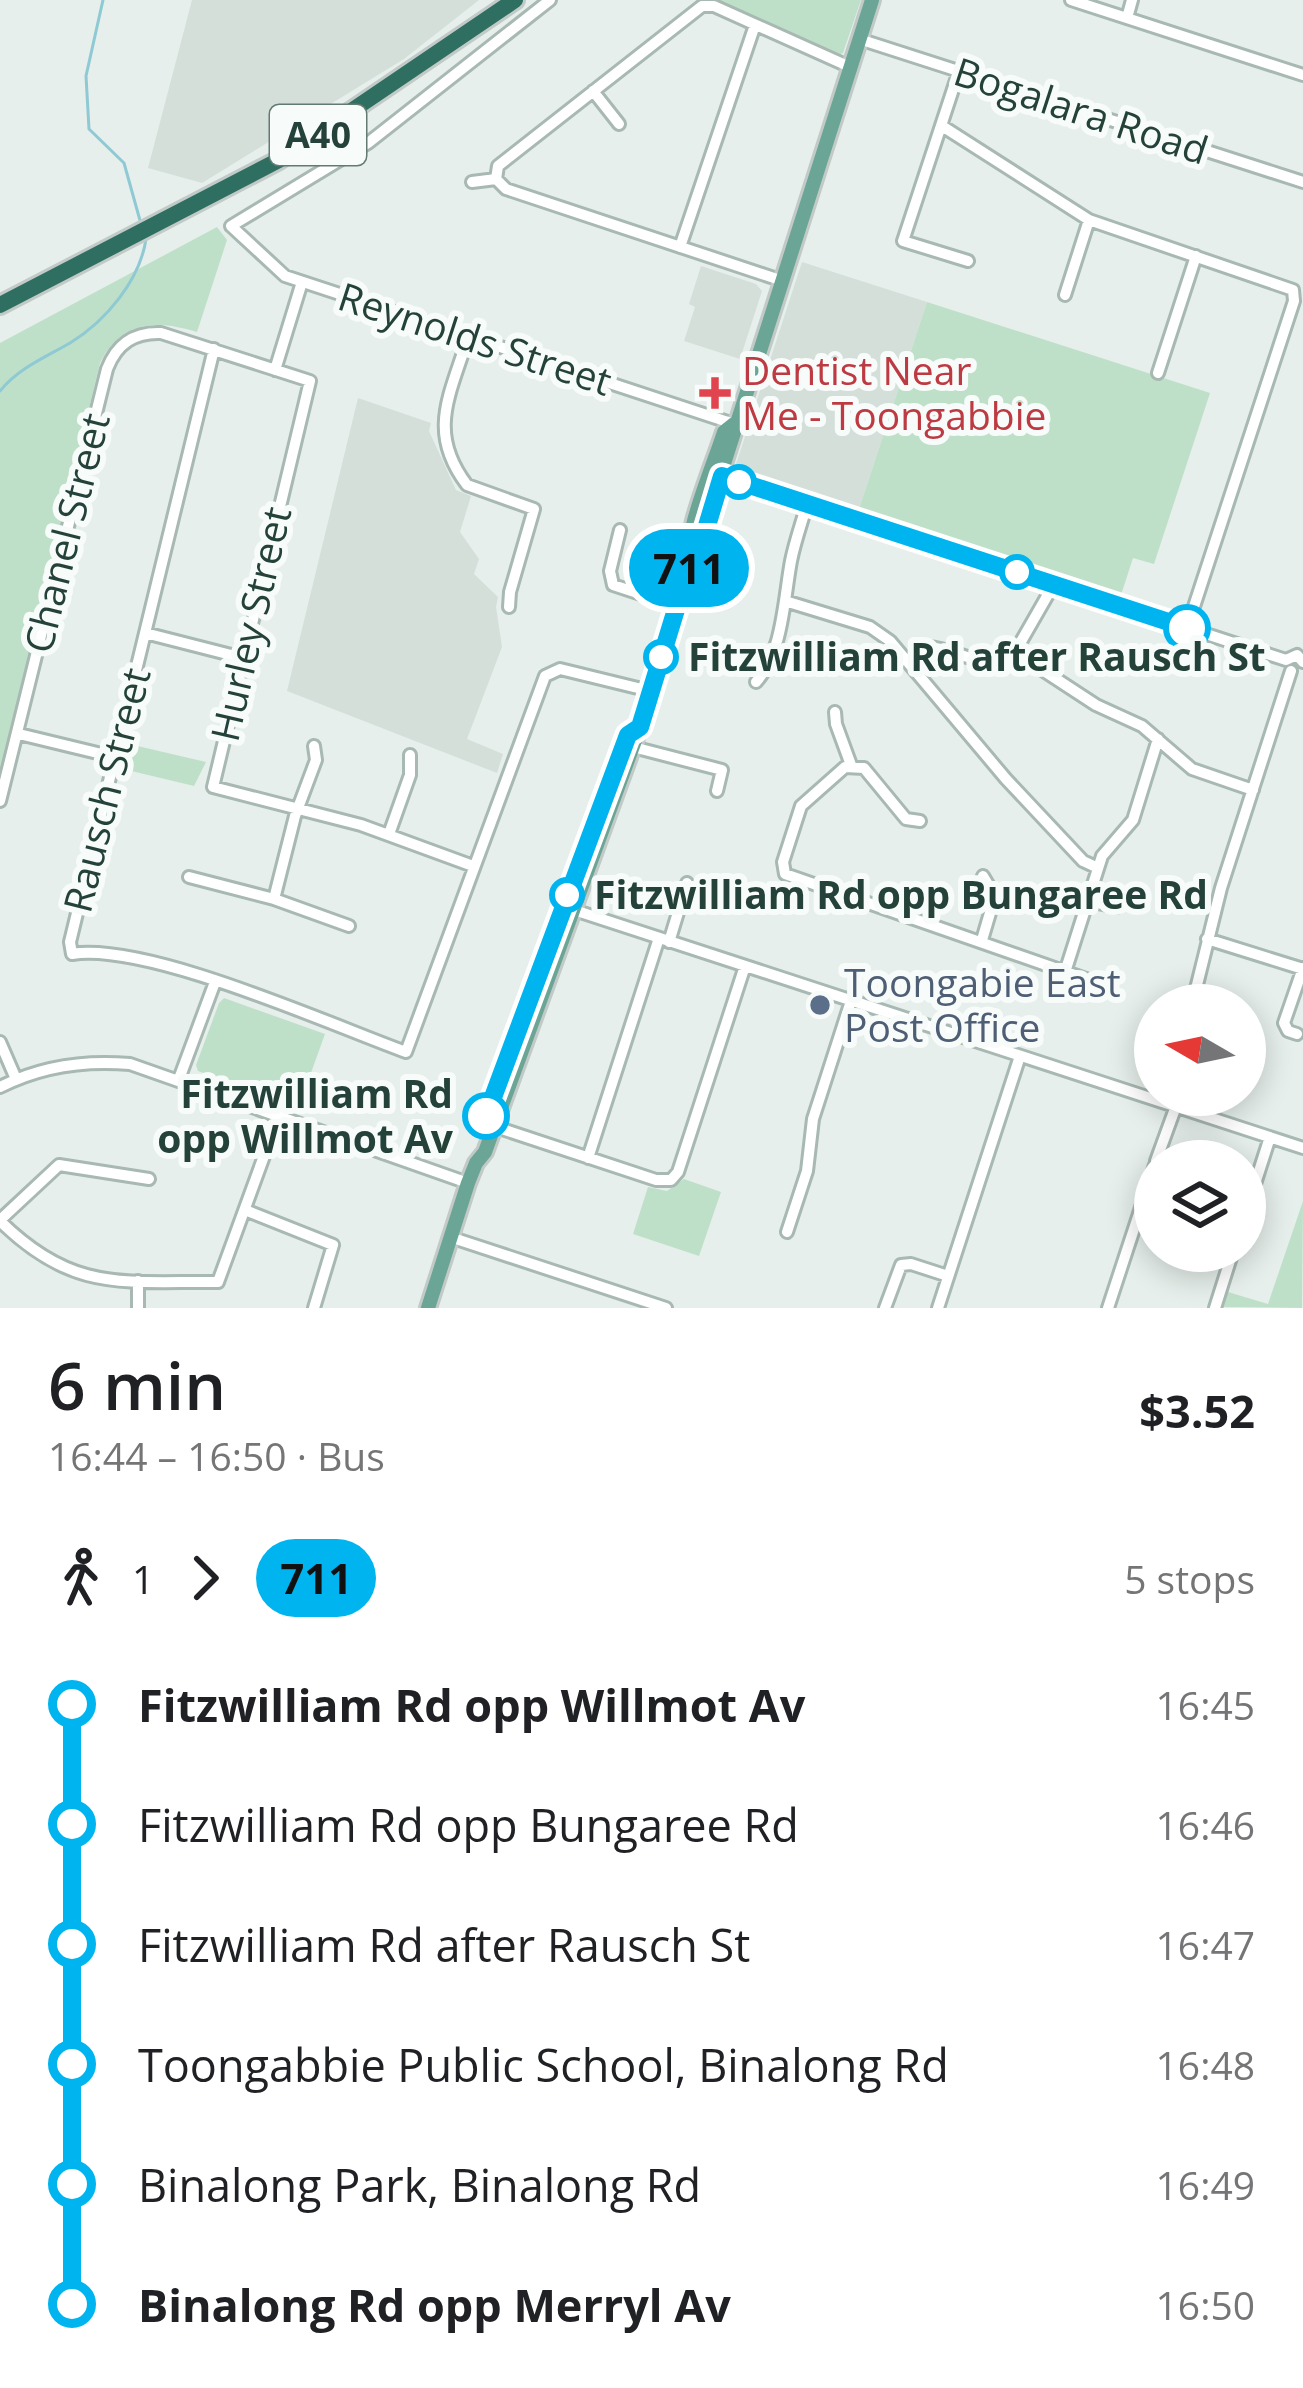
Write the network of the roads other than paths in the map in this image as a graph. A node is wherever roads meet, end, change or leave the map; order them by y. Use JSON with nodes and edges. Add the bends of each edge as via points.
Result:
{"nodes":[{"id":1,"x":499,"y":0,"type":"edge"},
{"id":2,"x":515,"y":0,"type":"edge"},
{"id":3,"x":550,"y":0,"type":"edge"},
{"id":4,"x":872,"y":0,"type":"edge"},
{"id":5,"x":1072,"y":0,"type":"edge"},
{"id":6,"x":1132,"y":0,"type":"edge"},
{"id":7,"x":1127,"y":18,"type":"junction"},
{"id":8,"x":755,"y":25,"type":"junction"},
{"id":9,"x":860,"y":39,"type":"junction"},
{"id":10,"x":452,"y":42,"type":"junction"},
{"id":11,"x":850,"y":67,"type":"junction"},
{"id":12,"x":959,"y":71,"type":"junction"},
{"id":13,"x":1303,"y":76,"type":"edge"},
{"id":14,"x":593,"y":91,"type":"junction"},
{"id":15,"x":620,"y":124,"type":"dead end"},
{"id":16,"x":942,"y":126,"type":"junction"},
{"id":17,"x":496,"y":179,"type":"junction"},
{"id":18,"x":472,"y":182,"type":"dead end"},
{"id":19,"x":1303,"y":182,"type":"edge"},
{"id":20,"x":1089,"y":220,"type":"junction"},
{"id":21,"x":680,"y":248,"type":"junction"},
{"id":22,"x":1196,"y":256,"type":"junction"},
{"id":23,"x":968,"y":261,"type":"dead end"},
{"id":24,"x":780,"y":280,"type":"junction"},
{"id":25,"x":302,"y":282,"type":"junction"},
{"id":26,"x":1065,"y":295,"type":"dead end"},
{"id":27,"x":0,"y":309,"type":"edge"},
{"id":28,"x":468,"y":337,"type":"junction"},
{"id":29,"x":128,"y":340,"type":"joint"},
{"id":30,"x":214,"y":349,"type":"junction"},
{"id":31,"x":274,"y":370,"type":"junction"},
{"id":32,"x":1158,"y":373,"type":"dead end"},
{"id":33,"x":734,"y":424,"type":"junction"},
{"id":34,"x":717,"y":475,"type":"junction"},
{"id":35,"x":807,"y":504,"type":"junction"},
{"id":36,"x":620,"y":530,"type":"dead end"},
{"id":37,"x":1054,"y":584,"type":"junction"},
{"id":38,"x":785,"y":601,"type":"junction"},
{"id":39,"x":677,"y":606,"type":"junction"},
{"id":40,"x":509,"y":607,"type":"dead end"},
{"id":41,"x":1187,"y":628,"type":"junction"},
{"id":42,"x":146,"y":633,"type":"junction"},
{"id":43,"x":1303,"y":638,"type":"edge"},
{"id":44,"x":1015,"y":652,"type":"junction"},
{"id":45,"x":243,"y":658,"type":"junction"},
{"id":46,"x":906,"y":662,"type":"junction"},
{"id":47,"x":1296,"y":662,"type":"edge"},
{"id":48,"x":756,"y":682,"type":"dead end"},
{"id":49,"x":650,"y":691,"type":"junction"},
{"id":50,"x":836,"y":712,"type":"dead end"},
{"id":51,"x":19,"y":734,"type":"junction"},
{"id":52,"x":1158,"y":739,"type":"junction"},
{"id":53,"x":314,"y":746,"type":"dead end"},
{"id":54,"x":633,"y":747,"type":"junction"},
{"id":55,"x":410,"y":755,"type":"dead end"},
{"id":56,"x":114,"y":757,"type":"junction"},
{"id":57,"x":850,"y":765,"type":"junction"},
{"id":58,"x":1253,"y":790,"type":"junction"},
{"id":59,"x":717,"y":791,"type":"dead end"},
{"id":60,"x":0,"y":801,"type":"edge"},
{"id":61,"x":299,"y":807,"type":"junction"},
{"id":62,"x":920,"y":821,"type":"dead end"},
{"id":63,"x":388,"y":834,"type":"junction"},
{"id":64,"x":473,"y":866,"type":"junction"},
{"id":65,"x":1098,"y":868,"type":"junction"},
{"id":66,"x":983,"y":876,"type":"dead end"},
{"id":67,"x":189,"y":877,"type":"dead end"},
{"id":68,"x":687,"y":883,"type":"dead end"},
{"id":69,"x":274,"y":899,"type":"junction"},
{"id":70,"x":1088,"y":901,"type":"junction"},
{"id":71,"x":1117,"y":907,"type":"dead end"},
{"id":72,"x":571,"y":909,"type":"junction"},
{"id":73,"x":349,"y":926,"type":"dead end"},
{"id":74,"x":1207,"y":939,"type":"junction"},
{"id":75,"x":664,"y":940,"type":"junction"},
{"id":76,"x":982,"y":940,"type":"junction"},
{"id":77,"x":745,"y":966,"type":"junction"},
{"id":78,"x":1303,"y":968,"type":"edge"},
{"id":79,"x":1066,"y":969,"type":"junction"},
{"id":80,"x":1089,"y":980,"type":"dead end"},
{"id":81,"x":215,"y":982,"type":"junction"},
{"id":82,"x":1197,"y":984,"type":"edge"},
{"id":83,"x":850,"y":1001,"type":"junction"},
{"id":84,"x":1297,"y":1034,"type":"dead end"},
{"id":85,"x":0,"y":1042,"type":"edge"},
{"id":86,"x":1020,"y":1055,"type":"junction"},
{"id":87,"x":16,"y":1079,"type":"junction"},
{"id":88,"x":179,"y":1079,"type":"junction"},
{"id":89,"x":0,"y":1088,"type":"edge"},
{"id":90,"x":1134,"y":1088,"type":"edge"},
{"id":91,"x":279,"y":1115,"type":"junction"},
{"id":92,"x":1216,"y":1116,"type":"edge"},
{"id":93,"x":493,"y":1126,"type":"junction"},
{"id":94,"x":1270,"y":1137,"type":"junction"},
{"id":95,"x":1303,"y":1148,"type":"edge"},
{"id":96,"x":1266,"y":1149,"type":"edge"},
{"id":97,"x":588,"y":1158,"type":"junction"},
{"id":98,"x":149,"y":1179,"type":"dead end"},
{"id":99,"x":468,"y":1183,"type":"junction"},
{"id":100,"x":245,"y":1210,"type":"junction"},
{"id":101,"x":0,"y":1221,"type":"edge"},
{"id":102,"x":1134,"y":1229,"type":"edge"},
{"id":103,"x":787,"y":1232,"type":"dead end"},
{"id":104,"x":453,"y":1238,"type":"junction"},
{"id":105,"x":1226,"y":1272,"type":"edge"},
{"id":106,"x":948,"y":1276,"type":"junction"},
{"id":107,"x":138,"y":1281,"type":"junction"},
{"id":108,"x":138,"y":1308,"type":"edge"},
{"id":109,"x":314,"y":1308,"type":"edge"},
{"id":110,"x":428,"y":1308,"type":"edge"},
{"id":111,"x":666,"y":1308,"type":"edge"},
{"id":112,"x":885,"y":1308,"type":"edge"},
{"id":113,"x":938,"y":1308,"type":"edge"},
{"id":114,"x":1108,"y":1308,"type":"edge"},
{"id":115,"x":1215,"y":1308,"type":"edge"}],
"edges":[{"from":1,"to":10,"type":"highway","number":"A40"},
{"from":2,"to":10,"type":"highway","number":"A40"},
{"from":3,"to":25,"type":"street","name":"Reynolds Street","via":[[368,143],[231,226],[284,276]]},
{"from":4,"to":9,"type":"main road"},
{"from":5,"to":7,"type":"street"},
{"from":6,"to":7,"type":"street"},
{"from":7,"to":13,"type":"street"},
{"from":8,"to":11,"type":"street"},
{"from":8,"to":14,"type":"street","via":[[702,6]]},
{"from":8,"to":21,"type":"street"},
{"from":9,"to":11,"type":"main road"},
{"from":9,"to":12,"type":"street","name":"Bogalara Road"},
{"from":10,"to":27,"type":"highway","number":"A40","via":[[280,160]]},
{"from":11,"to":24,"type":"main road"},
{"from":12,"to":16,"type":"street"},
{"from":12,"to":19,"type":"street","name":"Bogalara Road"},
{"from":14,"to":15,"type":"street"},
{"from":14,"to":17,"type":"street","via":[[499,166]]},
{"from":16,"to":20,"type":"street"},
{"from":16,"to":23,"type":"street","via":[[903,241]]},
{"from":17,"to":18,"type":"street"},
{"from":17,"to":21,"type":"street"},
{"from":20,"to":22,"type":"street"},
{"from":20,"to":26,"type":"street"},
{"from":21,"to":24,"type":"street"},
{"from":22,"to":32,"type":"street"},
{"from":22,"to":41,"type":"street","via":[[1292,290],[1294,301]]},
{"from":24,"to":33,"type":"main road"},
{"from":25,"to":28,"type":"street","name":"Reynolds Street"},
{"from":25,"to":31,"type":"street"},
{"from":28,"to":33,"type":"street","name":"Reynolds Street"},
{"from":28,"to":40,"type":"street","via":[[441,428],[467,484],[534,508]]},
{"from":29,"to":30,"type":"street","name":"Hurley Street","via":[[161,333]]},
{"from":29,"to":51,"type":"street","name":"Chanel Street","via":[[107,368]]},
{"from":30,"to":31,"type":"street","name":"Hurley Street"},
{"from":30,"to":42,"type":"street","name":"Rausch Street"},
{"from":31,"to":45,"type":"street","name":"Hurley Street","via":[[310,381]]},
{"from":33,"to":34,"type":"main road","via":[[724,432]]},
{"from":34,"to":35,"type":"street"},
{"from":34,"to":39,"type":"main road","via":[[692,534]]},
{"from":35,"to":37,"type":"street"},
{"from":35,"to":38,"type":"street"},
{"from":36,"to":39,"type":"street","via":[[614,585]]},
{"from":37,"to":41,"type":"street"},
{"from":37,"to":44,"type":"street"},
{"from":38,"to":46,"type":"street","via":[[870,627]]},
{"from":38,"to":48,"type":"street"},
{"from":39,"to":49,"type":"main road"},
{"from":41,"to":47,"type":"street"},
{"from":42,"to":45,"type":"street"},
{"from":42,"to":56,"type":"street","name":"Rausch Street"},
{"from":43,"to":47,"type":"street"},
{"from":44,"to":46,"type":"street","via":[[988,663],[927,647]]},
{"from":44,"to":52,"type":"street"},
{"from":45,"to":61,"type":"street","name":"Hurley Street","via":[[212,787]]},
{"from":46,"to":65,"type":"street","via":[[1021,796]]},
{"from":47,"to":58,"type":"street"},
{"from":49,"to":54,"type":"main road"},
{"from":49,"to":64,"type":"street","name":"Rausch Street","via":[[549,671]]},
{"from":50,"to":57,"type":"street"},
{"from":51,"to":56,"type":"street"},
{"from":51,"to":60,"type":"street","name":"Chanel Street"},
{"from":52,"to":58,"type":"street","via":[[1202,775]]},
{"from":52,"to":65,"type":"street","via":[[1132,820]]},
{"from":53,"to":61,"type":"street"},
{"from":54,"to":59,"type":"street","via":[[722,770]]},
{"from":54,"to":72,"type":"main road"},
{"from":55,"to":63,"type":"street"},
{"from":56,"to":81,"type":"street","name":"Rausch Street","via":[[72,954],[158,963]]},
{"from":57,"to":62,"type":"street","via":[[863,768],[906,819]]},
{"from":57,"to":76,"type":"street","via":[[801,806],[785,874]]},
{"from":58,"to":74,"type":"street"},
{"from":61,"to":63,"type":"street","name":"Hurley Street"},
{"from":61,"to":69,"type":"street"},
{"from":63,"to":64,"type":"street","name":"Hurley Street"},
{"from":64,"to":81,"type":"street","name":"Rausch Street","via":[[406,1052]]},
{"from":65,"to":70,"type":"street"},
{"from":66,"to":76,"type":"street","via":[[995,896]]},
{"from":67,"to":69,"type":"street"},
{"from":68,"to":75,"type":"street"},
{"from":69,"to":73,"type":"street"},
{"from":70,"to":71,"type":"street"},
{"from":70,"to":79,"type":"street"},
{"from":72,"to":75,"type":"street"},
{"from":72,"to":93,"type":"main road"},
{"from":74,"to":78,"type":"street"},
{"from":74,"to":82,"type":"street"},
{"from":75,"to":77,"type":"street"},
{"from":75,"to":97,"type":"street"},
{"from":76,"to":79,"type":"street"},
{"from":77,"to":83,"type":"street"},
{"from":77,"to":97,"type":"street","via":[[676,1176],[656,1180]]},
{"from":78,"to":84,"type":"street","via":[[1284,1022]]},
{"from":79,"to":80,"type":"street"},
{"from":81,"to":88,"type":"street"},
{"from":83,"to":86,"type":"street"},
{"from":83,"to":103,"type":"street"},
{"from":85,"to":87,"type":"street"},
{"from":86,"to":90,"type":"street"},
{"from":86,"to":106,"type":"street"},
{"from":87,"to":88,"type":"street","via":[[94,1062]]},
{"from":87,"to":89,"type":"street"},
{"from":88,"to":91,"type":"street"},
{"from":91,"to":99,"type":"street"},
{"from":91,"to":100,"type":"street"},
{"from":92,"to":94,"type":"street"},
{"from":93,"to":97,"type":"street"},
{"from":93,"to":99,"type":"main road"},
{"from":94,"to":95,"type":"street"},
{"from":94,"to":96,"type":"street"},
{"from":98,"to":101,"type":"street","via":[[58,1165]]},
{"from":99,"to":104,"type":"main road"},
{"from":100,"to":107,"type":"street","via":[[218,1282]]},
{"from":100,"to":109,"type":"street","via":[[333,1245]]},
{"from":101,"to":107,"type":"street","via":[[28,1249],[78,1274]]},
{"from":102,"to":114,"type":"street"},
{"from":104,"to":110,"type":"main road"},
{"from":104,"to":111,"type":"street"},
{"from":105,"to":115,"type":"street"},
{"from":106,"to":112,"type":"street","via":[[901,1265]]},
{"from":106,"to":113,"type":"street"},
{"from":107,"to":108,"type":"street"}]}
